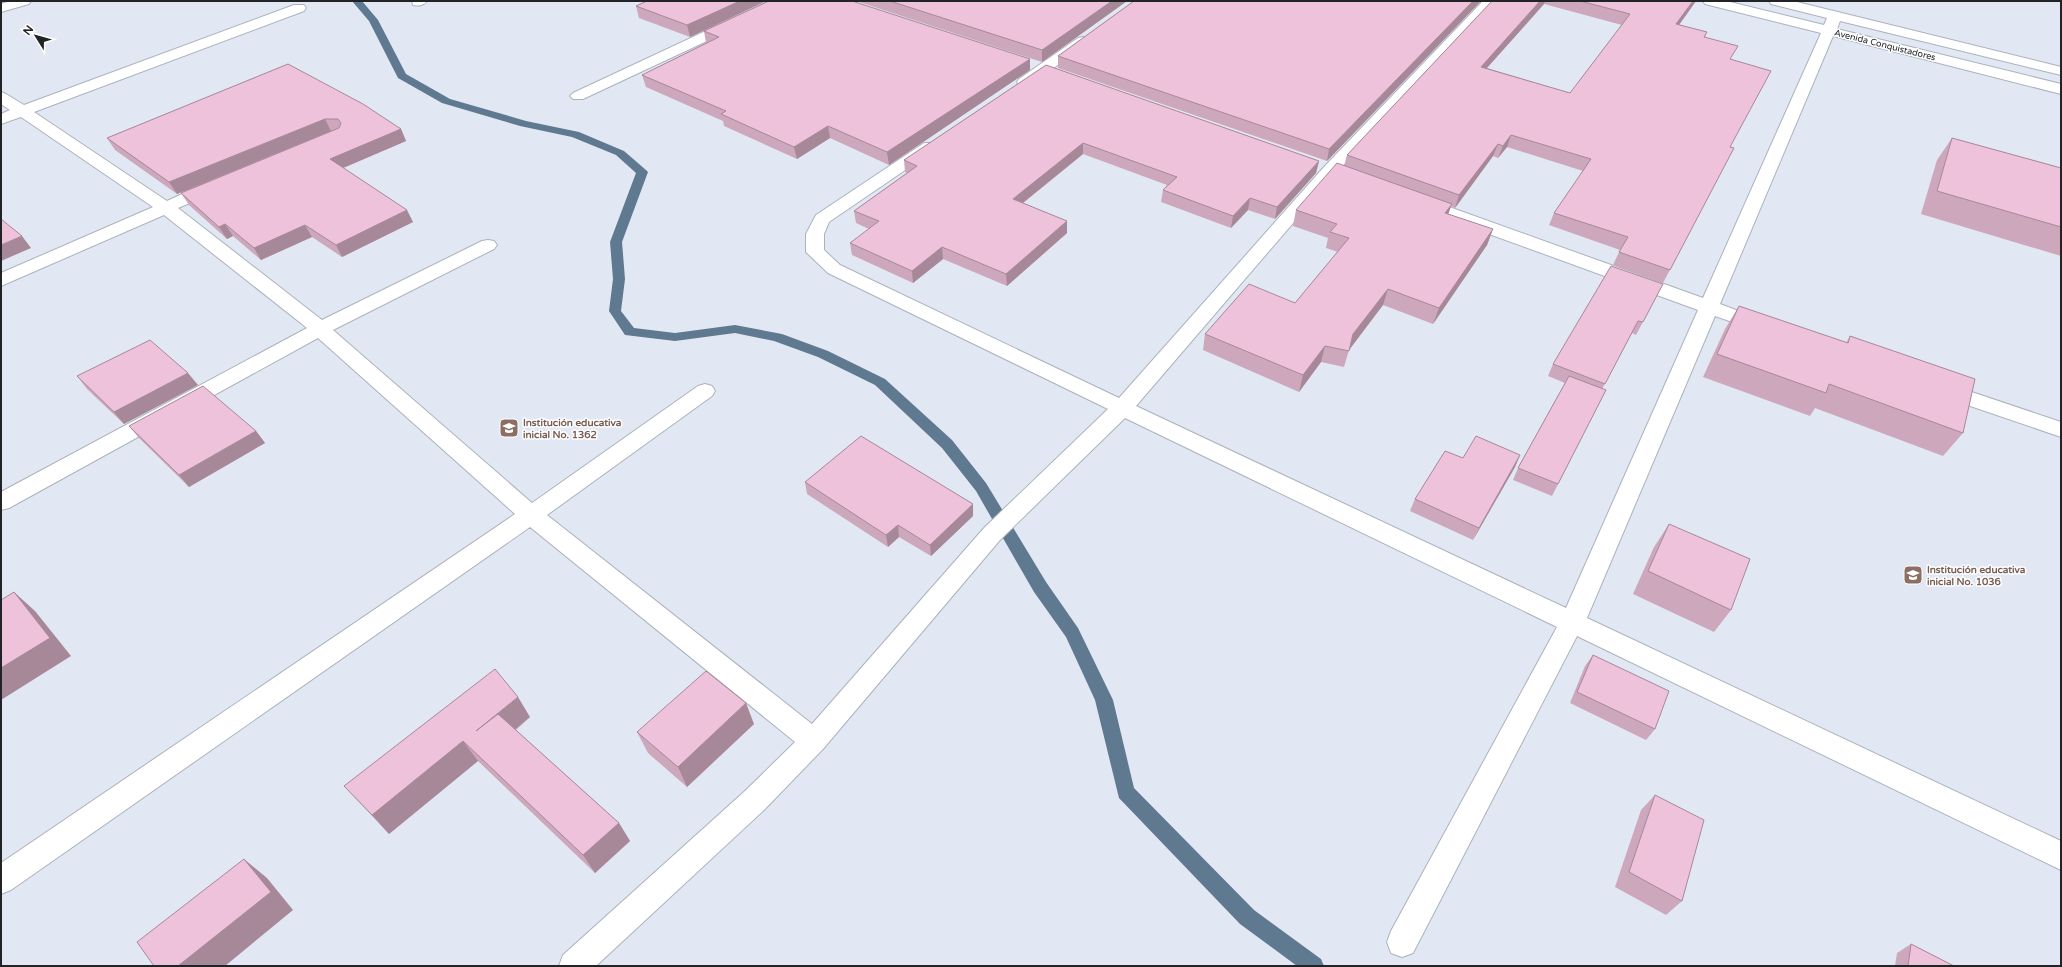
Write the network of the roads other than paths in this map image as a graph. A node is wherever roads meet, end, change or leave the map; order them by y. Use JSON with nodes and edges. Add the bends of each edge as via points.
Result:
{"nodes":[{"id":1,"x":24,"y":1,"type":"edge"},
{"id":2,"x":781,"y":1,"type":"edge"},
{"id":3,"x":1490,"y":1,"type":"edge"},
{"id":4,"x":1710,"y":1,"type":"edge"},
{"id":5,"x":1776,"y":1,"type":"edge"},
{"id":6,"x":1,"y":8,"type":"edge"},
{"id":7,"x":299,"y":8,"type":"dead end"},
{"id":8,"x":1832,"y":23,"type":"junction"},
{"id":9,"x":1095,"y":33,"type":"edge"},
{"id":10,"x":1022,"y":62,"type":"edge"},
{"id":11,"x":2061,"y":71,"type":"edge"},
{"id":12,"x":1052,"y":72,"type":"junction"},
{"id":13,"x":2061,"y":89,"type":"edge"},
{"id":14,"x":1012,"y":91,"type":"edge"},
{"id":15,"x":578,"y":96,"type":"dead end"},
{"id":16,"x":1,"y":97,"type":"edge"},
{"id":17,"x":20,"y":111,"type":"junction"},
{"id":18,"x":1,"y":118,"type":"edge"},
{"id":19,"x":940,"y":140,"type":"edge"},
{"id":20,"x":230,"y":180,"type":"edge"},
{"id":21,"x":1404,"y":197,"type":"edge"},
{"id":22,"x":165,"y":207,"type":"junction"},
{"id":23,"x":488,"y":245,"type":"dead end"},
{"id":24,"x":1,"y":280,"type":"edge"},
{"id":25,"x":1710,"y":308,"type":"junction"},
{"id":26,"x":320,"y":329,"type":"junction"},
{"id":27,"x":1777,"y":331,"type":"edge"},
{"id":28,"x":1926,"y":383,"type":"edge"},
{"id":29,"x":705,"y":391,"type":"dead end"},
{"id":30,"x":1122,"y":408,"type":"junction"},
{"id":31,"x":2061,"y":430,"type":"edge"},
{"id":32,"x":1,"y":502,"type":"edge"},
{"id":33,"x":531,"y":515,"type":"junction"},
{"id":34,"x":1573,"y":621,"type":"junction"},
{"id":35,"x":814,"y":741,"type":"junction"},
{"id":36,"x":2061,"y":856,"type":"edge"},
{"id":37,"x":1,"y":880,"type":"edge"},
{"id":38,"x":1402,"y":942,"type":"dead end"},
{"id":39,"x":574,"y":966,"type":"edge"}],
"edges":[{"from":1,"to":6,"type":"street"},
{"from":2,"to":15,"type":"street"},
{"from":3,"to":30,"type":"street","via":[[1330,170]]},
{"from":4,"to":8,"type":"street","name":"Avenida Conquistadores"},
{"from":5,"to":8,"type":"street","name":"Avenida Conquistadores"},
{"from":7,"to":17,"type":"street"},
{"from":8,"to":11,"type":"street","name":"Avenida Conquistadores"},
{"from":8,"to":13,"type":"street","name":"Avenida Conquistadores"},
{"from":8,"to":25,"type":"street"},
{"from":9,"to":12,"type":"street"},
{"from":10,"to":12,"type":"street"},
{"from":12,"to":14,"type":"street"},
{"from":16,"to":17,"type":"street"},
{"from":17,"to":18,"type":"street"},
{"from":17,"to":22,"type":"street"},
{"from":19,"to":30,"type":"street","via":[[822,219],[815,234],[815,252],[834,269]]},
{"from":20,"to":22,"type":"street"},
{"from":21,"to":25,"type":"street"},
{"from":22,"to":24,"type":"street"},
{"from":22,"to":26,"type":"street"},
{"from":23,"to":26,"type":"street"},
{"from":25,"to":27,"type":"street"},
{"from":25,"to":34,"type":"street"},
{"from":26,"to":32,"type":"street"},
{"from":26,"to":33,"type":"street"},
{"from":28,"to":31,"type":"street"},
{"from":29,"to":33,"type":"street"},
{"from":30,"to":34,"type":"street"},
{"from":30,"to":35,"type":"street","via":[[1030,500],[992,534]]},
{"from":33,"to":35,"type":"street"},
{"from":33,"to":37,"type":"street"},
{"from":34,"to":36,"type":"street"},
{"from":34,"to":38,"type":"street"},
{"from":35,"to":39,"type":"street","via":[[755,800]]}]}
